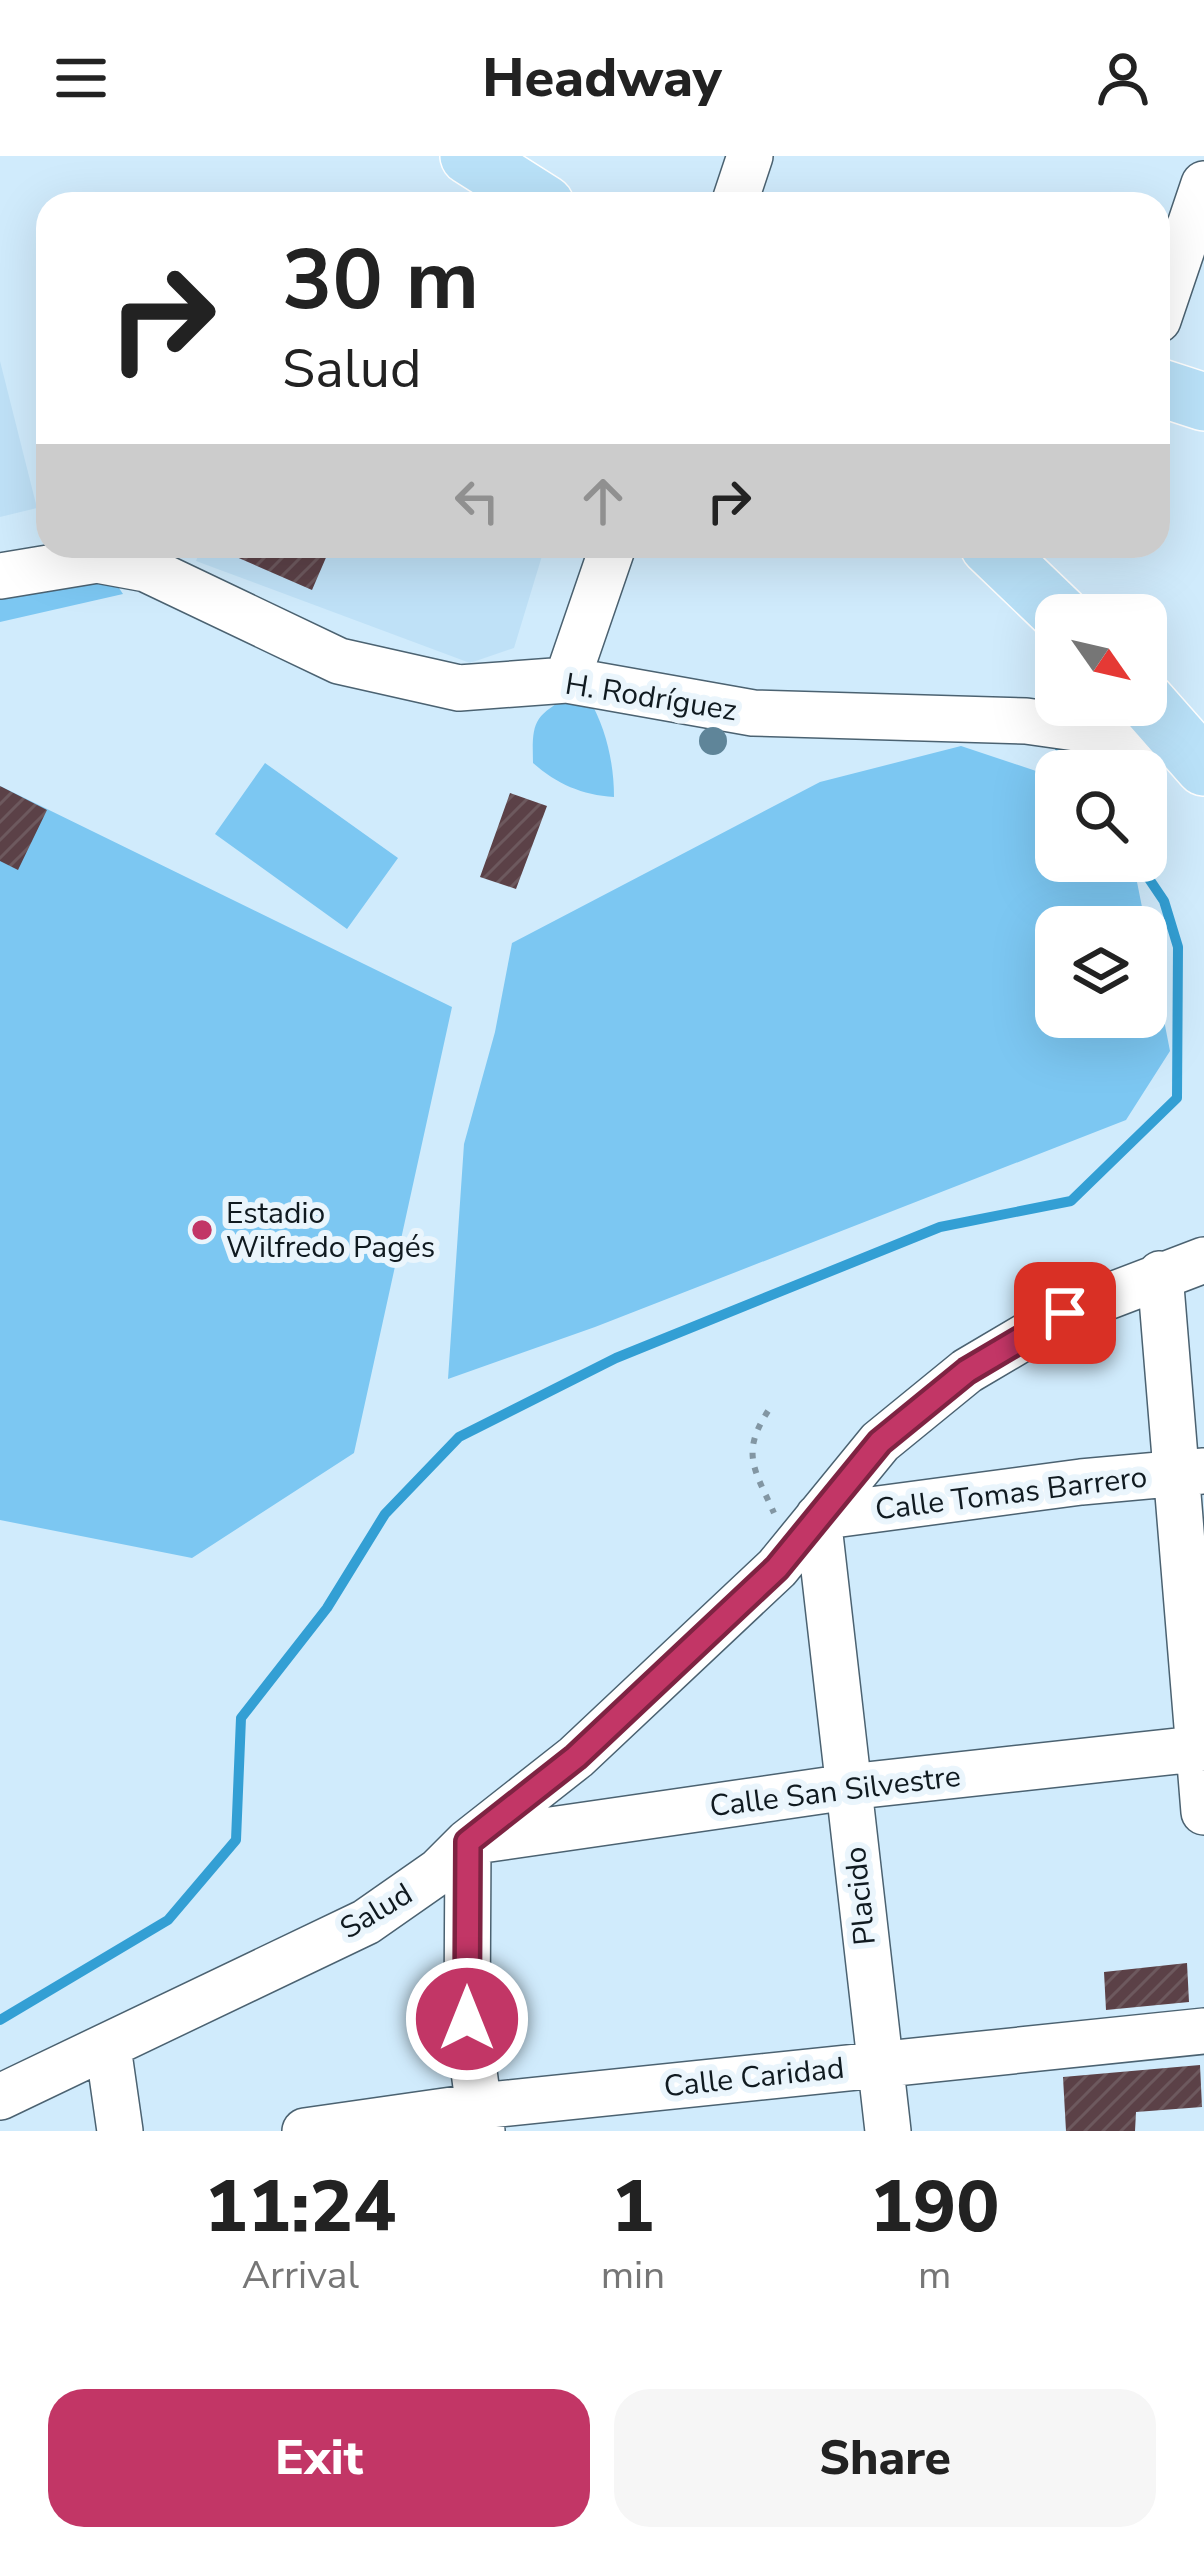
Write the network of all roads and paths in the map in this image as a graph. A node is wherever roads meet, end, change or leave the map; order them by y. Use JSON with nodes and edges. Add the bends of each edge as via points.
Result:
{"nodes":[{"id":1,"x":469,"y":156,"type":"edge"},
{"id":2,"x":750,"y":156,"type":"edge"},
{"id":3,"x":1204,"y":184,"type":"edge"},
{"id":4,"x":524,"y":192,"type":"edge"},
{"id":5,"x":738,"y":192,"type":"edge"},
{"id":6,"x":1170,"y":285,"type":"edge"},
{"id":7,"x":1170,"y":392,"type":"edge"},
{"id":8,"x":1204,"y":402,"type":"edge"},
{"id":9,"x":609,"y":558,"type":"edge"},
{"id":10,"x":1002,"y":558,"type":"edge"},
{"id":11,"x":0,"y":576,"type":"edge"},
{"id":12,"x":1039,"y":594,"type":"edge"},
{"id":13,"x":568,"y":680,"type":"junction"},
{"id":14,"x":1177,"y":737,"type":"edge"},
{"id":15,"x":1204,"y":1260,"type":"edge"},
{"id":16,"x":1160,"y":1274,"type":"junction"},
{"id":17,"x":768,"y":1412,"type":"dead end"},
{"id":18,"x":1191,"y":1472,"type":"edge"},
{"id":19,"x":804,"y":1534,"type":"junction"},
{"id":20,"x":1202,"y":1748,"type":"edge"},
{"id":21,"x":848,"y":1787,"type":"junction"},
{"id":22,"x":1204,"y":1812,"type":"edge"},
{"id":23,"x":468,"y":1842,"type":"junction"},
{"id":24,"x":1204,"y":2031,"type":"edge"},
{"id":25,"x":109,"y":2047,"type":"junction"},
{"id":26,"x":879,"y":2064,"type":"junction"},
{"id":27,"x":0,"y":2097,"type":"edge"},
{"id":28,"x":481,"y":2118,"type":"edge"},
{"id":29,"x":120,"y":2131,"type":"edge"},
{"id":30,"x":305,"y":2131,"type":"edge"},
{"id":31,"x":888,"y":2131,"type":"edge"}],
"edges":[{"from":1,"to":4,"type":"main road"},
{"from":2,"to":5,"type":"street"},
{"from":3,"to":6,"type":"street"},
{"from":7,"to":8,"type":"main road"},
{"from":9,"to":13,"type":"street"},
{"from":10,"to":12,"type":"main road"},
{"from":11,"to":13,"type":"street","name":"H. Rodríguez","via":[[97,560],[146,569],[339,661],[459,688]]},
{"from":13,"to":14,"type":"street","name":"H. Rodríguez","via":[[753,713],[1026,722]]},
{"from":15,"to":16,"type":"street","name":"Salud"},
{"from":16,"to":18,"type":"street"},
{"from":16,"to":19,"type":"street","name":"Salud","via":[[1065,1313],[967,1371],[880,1442]]},
{"from":17,"to":19,"type":"path","via":[[750,1448]]},
{"from":18,"to":19,"type":"street","name":"Calle Tomas Barrero"},
{"from":18,"to":20,"type":"street"},
{"from":19,"to":21,"type":"street","name":"Placido"},
{"from":19,"to":23,"type":"street","name":"Salud","via":[[576,1757]]},
{"from":20,"to":21,"type":"street","name":"Calle San Silvestre"},
{"from":20,"to":22,"type":"street"},
{"from":21,"to":23,"type":"street","name":"Calle San Silvestre"},
{"from":21,"to":26,"type":"street","name":"Placido"},
{"from":23,"to":25,"type":"street","name":"Salud","via":[[366,1922]]},
{"from":23,"to":28,"type":"street","via":[[467,2019]]},
{"from":24,"to":26,"type":"street","name":"Calle Caridad"},
{"from":25,"to":27,"type":"street","name":"Salud"},
{"from":25,"to":29,"type":"street"},
{"from":26,"to":28,"type":"street","name":"Calle Caridad"},
{"from":26,"to":31,"type":"street","name":"Placido"},
{"from":28,"to":30,"type":"street","name":"Calle Caridad"}]}
